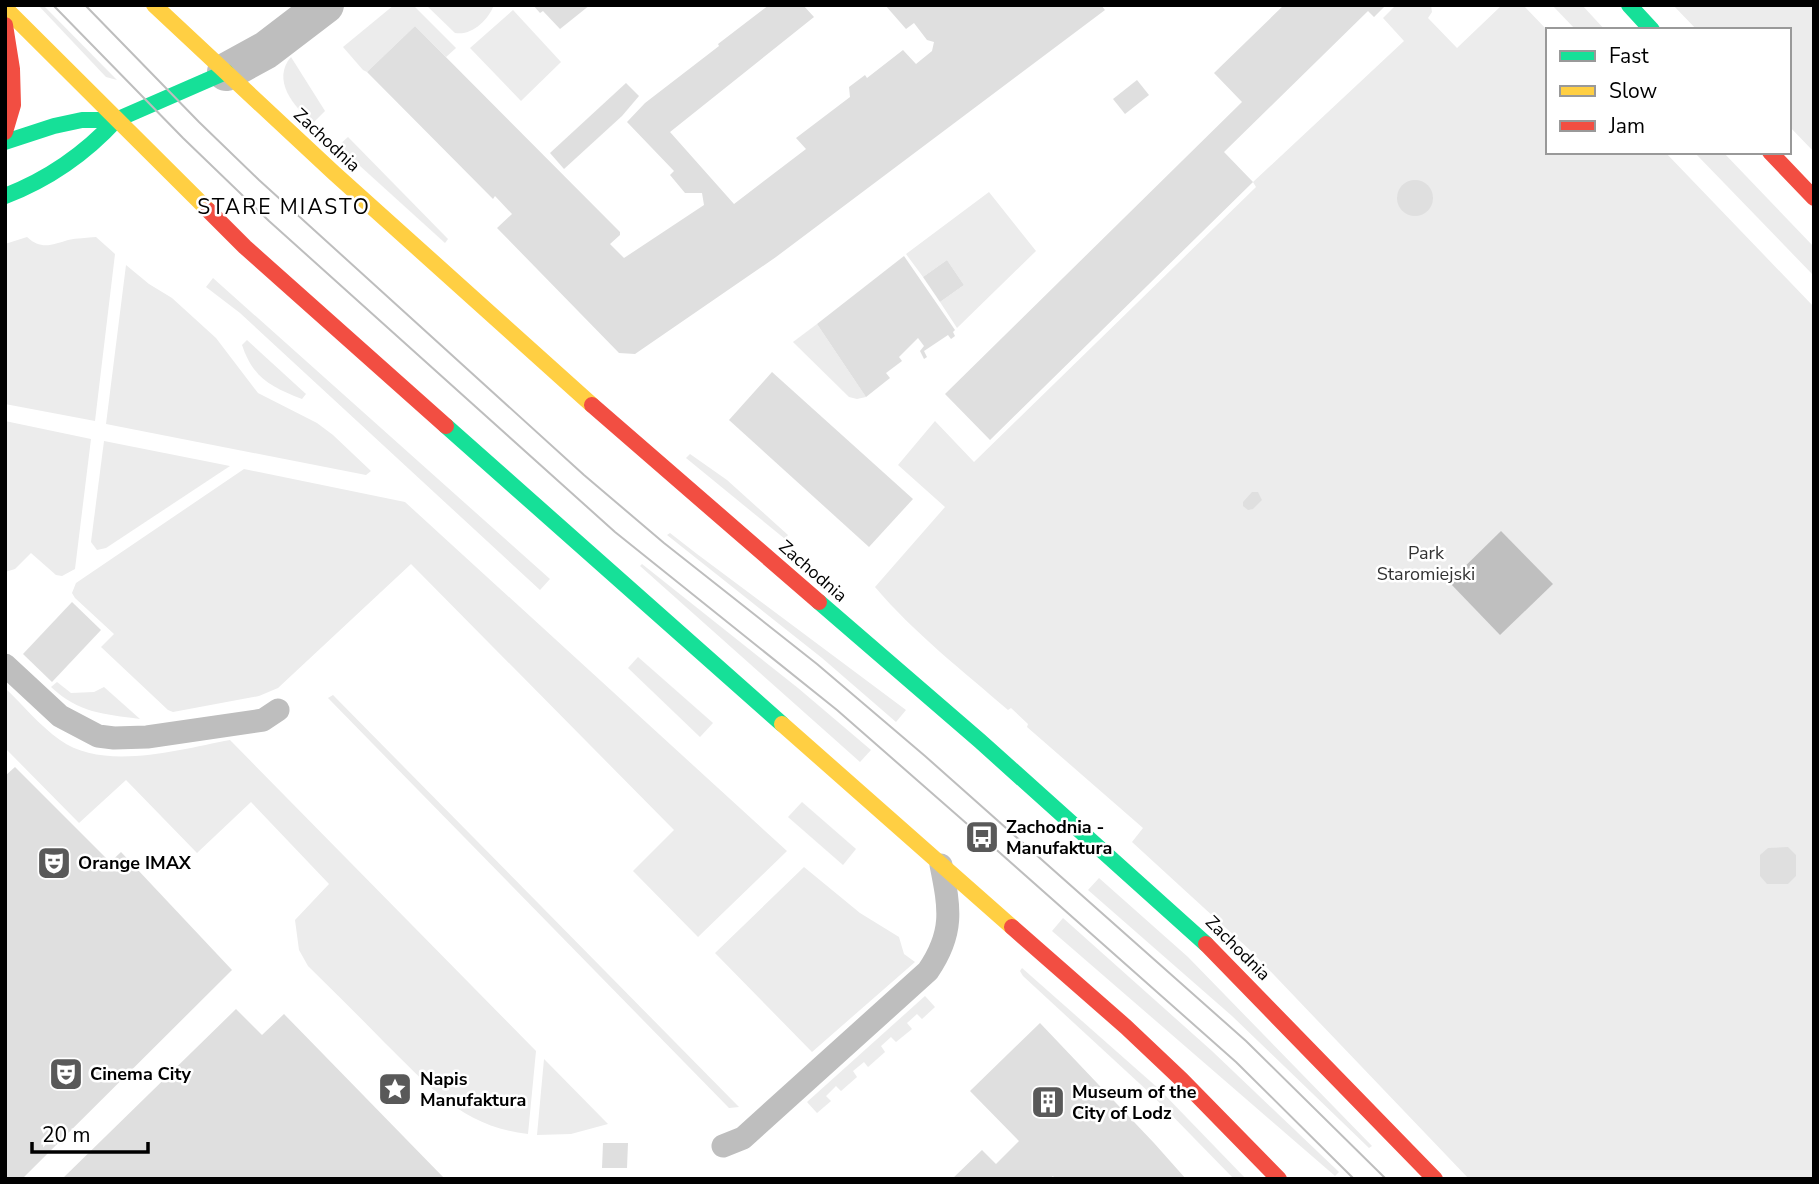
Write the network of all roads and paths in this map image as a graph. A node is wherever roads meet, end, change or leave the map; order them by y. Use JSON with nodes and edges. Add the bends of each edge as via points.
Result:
{"nodes":[{"id":1,"x":155,"y":5,"type":"edge"},
{"id":2,"x":325,"y":5,"type":"edge"},
{"id":3,"x":1629,"y":5,"type":"edge"},
{"id":4,"x":5,"y":9,"type":"edge"},
{"id":5,"x":5,"y":25,"type":"edge"},
{"id":6,"x":1650,"y":28,"type":"edge"},
{"id":7,"x":226,"y":72,"type":"junction"},
{"id":8,"x":116,"y":120,"type":"junction"},
{"id":9,"x":5,"y":132,"type":"edge"},
{"id":10,"x":5,"y":142,"type":"edge"},
{"id":11,"x":1772,"y":154,"type":"edge"},
{"id":12,"x":5,"y":196,"type":"edge"},
{"id":13,"x":1814,"y":198,"type":"edge"},
{"id":14,"x":5,"y":665,"type":"edge"},
{"id":15,"x":278,"y":710,"type":"dead end"},
{"id":16,"x":942,"y":865,"type":"junction"},
{"id":17,"x":723,"y":1146,"type":"dead end"},
{"id":18,"x":1279,"y":1179,"type":"edge"},
{"id":19,"x":1435,"y":1179,"type":"edge"}],
"edges":[{"from":1,"to":7,"type":"main road","name":"Zachodnia"},
{"from":2,"to":7,"type":"street","via":[[266,50]]},
{"from":3,"to":6,"type":"main road"},
{"from":4,"to":8,"type":"main road"},
{"from":5,"to":9,"type":"main road","via":[[13,105]]},
{"from":7,"to":8,"type":"main road"},
{"from":7,"to":19,"type":"main road","name":"Zachodnia","via":[[611,422],[1189,927]]},
{"from":8,"to":10,"type":"main road","via":[[82,120]]},
{"from":8,"to":12,"type":"main road","via":[[76,160]]},
{"from":8,"to":16,"type":"main road","via":[[337,331]]},
{"from":11,"to":13,"type":"main road"},
{"from":14,"to":15,"type":"lane","via":[[60,716],[98,736],[147,737],[263,720]]},
{"from":16,"to":17,"type":"lane","via":[[948,920],[936,960],[743,1138]]},
{"from":16,"to":18,"type":"main road","via":[[1135,1036]]}]}
